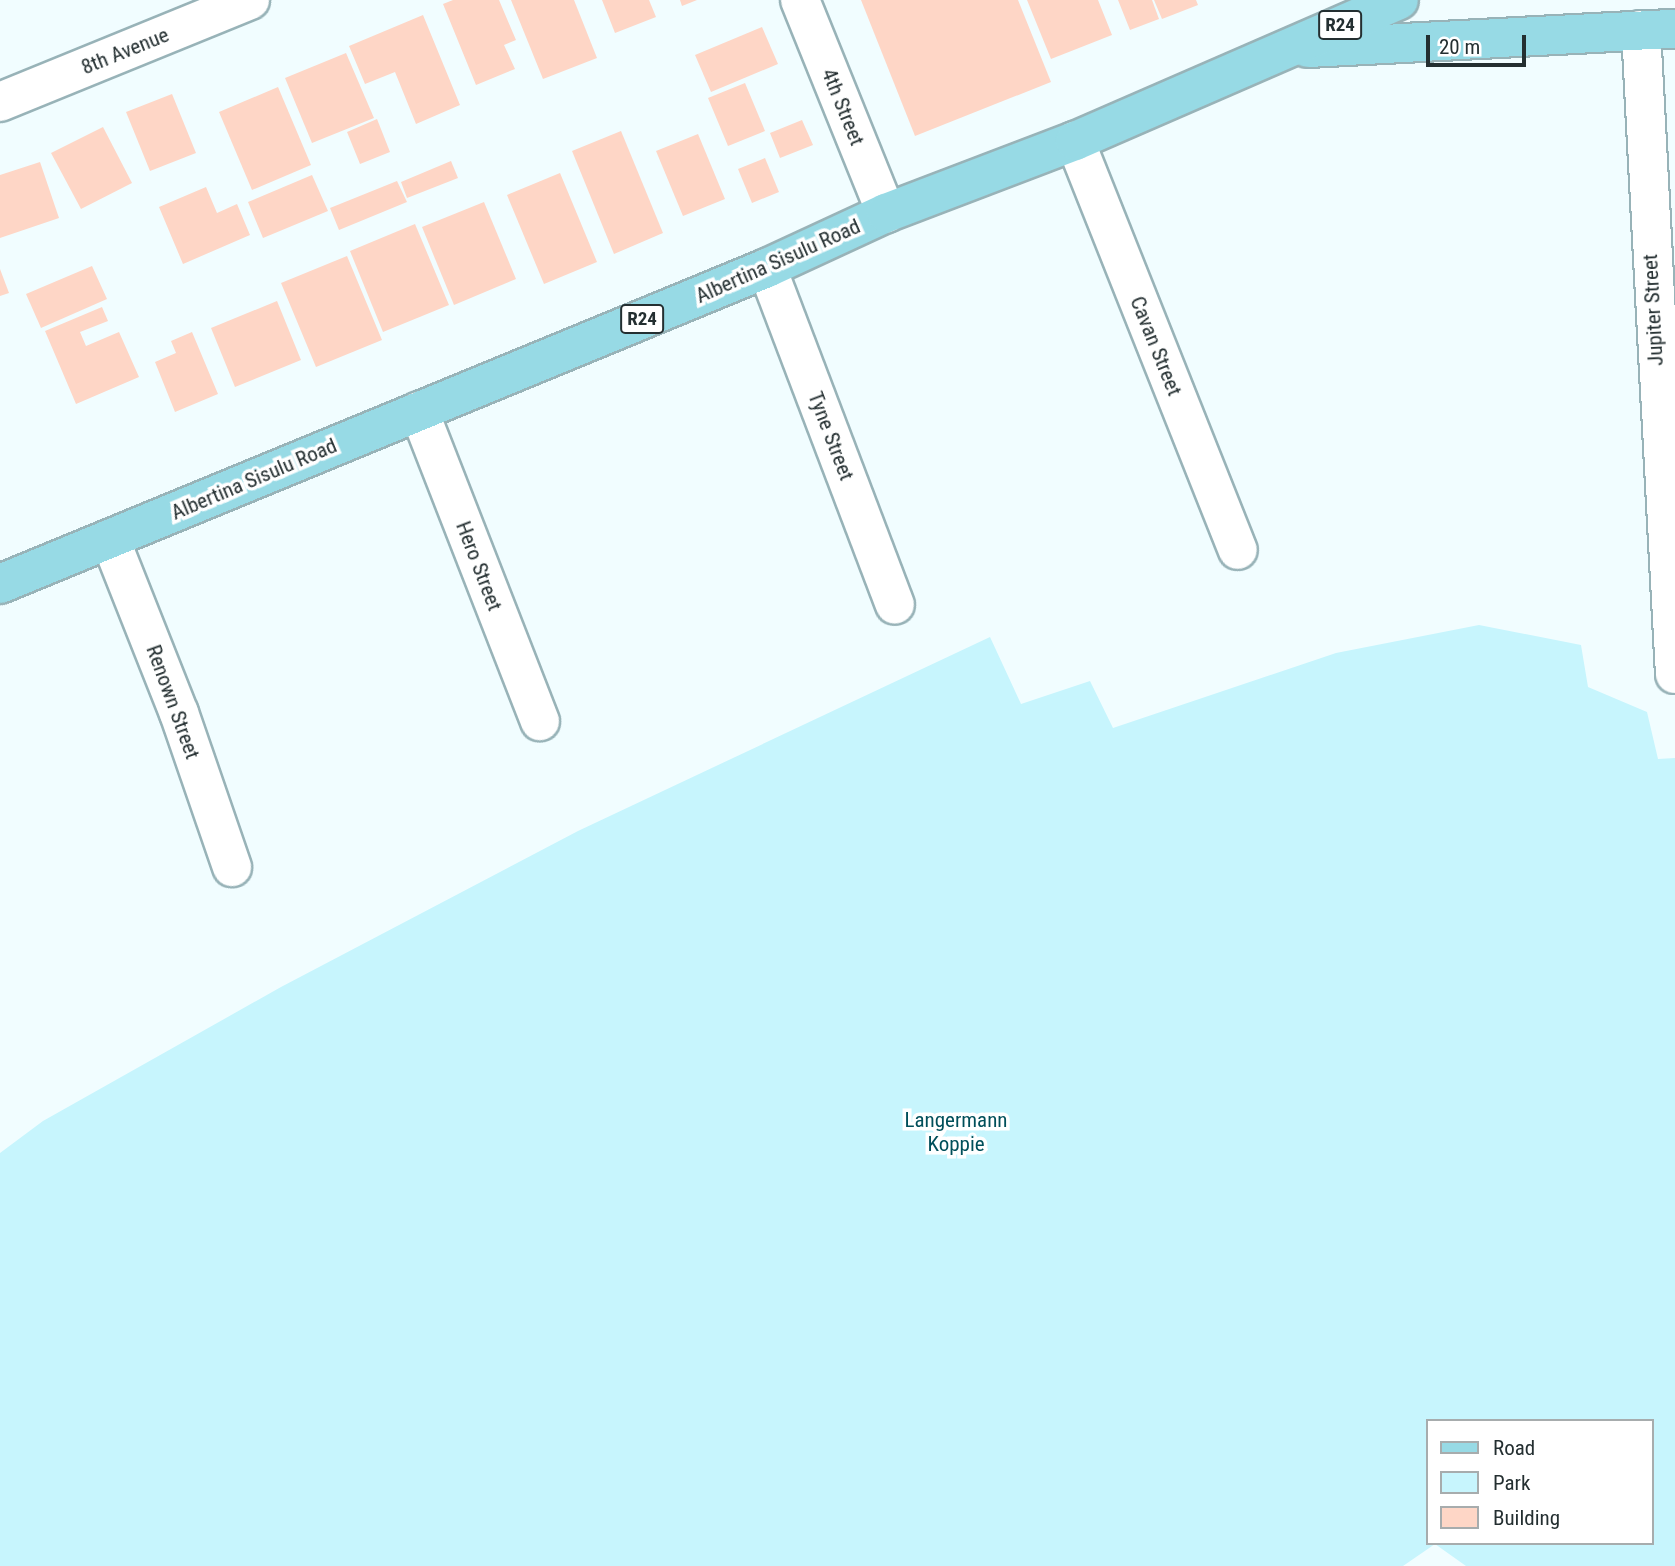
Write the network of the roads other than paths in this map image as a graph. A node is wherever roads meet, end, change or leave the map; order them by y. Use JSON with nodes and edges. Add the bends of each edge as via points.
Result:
{"nodes":[{"id":1,"x":250,"y":0,"type":"edge"},
{"id":2,"x":800,"y":0,"type":"edge"},
{"id":3,"x":1399,"y":0,"type":"edge"},
{"id":4,"x":1654,"y":20,"type":"edge"},
{"id":5,"x":1282,"y":49,"type":"junction"},
{"id":6,"x":0,"y":102,"type":"edge"},
{"id":7,"x":1075,"y":141,"type":"junction"},
{"id":8,"x":886,"y":213,"type":"junction"},
{"id":9,"x":767,"y":268,"type":"junction"},
{"id":10,"x":419,"y":411,"type":"junction"},
{"id":11,"x":110,"y":539,"type":"junction"},
{"id":12,"x":1238,"y":550,"type":"dead end"},
{"id":13,"x":0,"y":584,"type":"edge"},
{"id":14,"x":895,"y":605,"type":"dead end"},
{"id":15,"x":1675,"y":674,"type":"edge"},
{"id":16,"x":540,"y":721,"type":"dead end"},
{"id":17,"x":232,"y":867,"type":"dead end"}],
"edges":[{"from":1,"to":6,"type":"street","name":"8th Avenue"},
{"from":2,"to":8,"type":"street","name":"4th Street"},
{"from":3,"to":5,"type":"main road","name":"Albertina Sisulu Road","number":"R24"},
{"from":4,"to":5,"type":"main road","number":"R24"},
{"from":4,"to":15,"type":"street","name":"Jupiter Street"},
{"from":5,"to":7,"type":"main road","name":"Albertina Sisulu Road","number":"R24"},
{"from":7,"to":8,"type":"main road","name":"Albertina Sisulu Road","number":"R24"},
{"from":7,"to":12,"type":"street","name":"Cavan Street"},
{"from":8,"to":9,"type":"main road","name":"Albertina Sisulu Road","number":"R24"},
{"from":9,"to":10,"type":"main road","name":"Albertina Sisulu Road","number":"R24"},
{"from":9,"to":14,"type":"street","name":"Tyne Street"},
{"from":10,"to":11,"type":"main road","name":"Albertina Sisulu Road","number":"R24"},
{"from":10,"to":16,"type":"street","name":"Hero Street"},
{"from":11,"to":13,"type":"main road","name":"Albertina Sisulu Road","number":"R24"},
{"from":11,"to":17,"type":"street","name":"Renown Street"}]}
